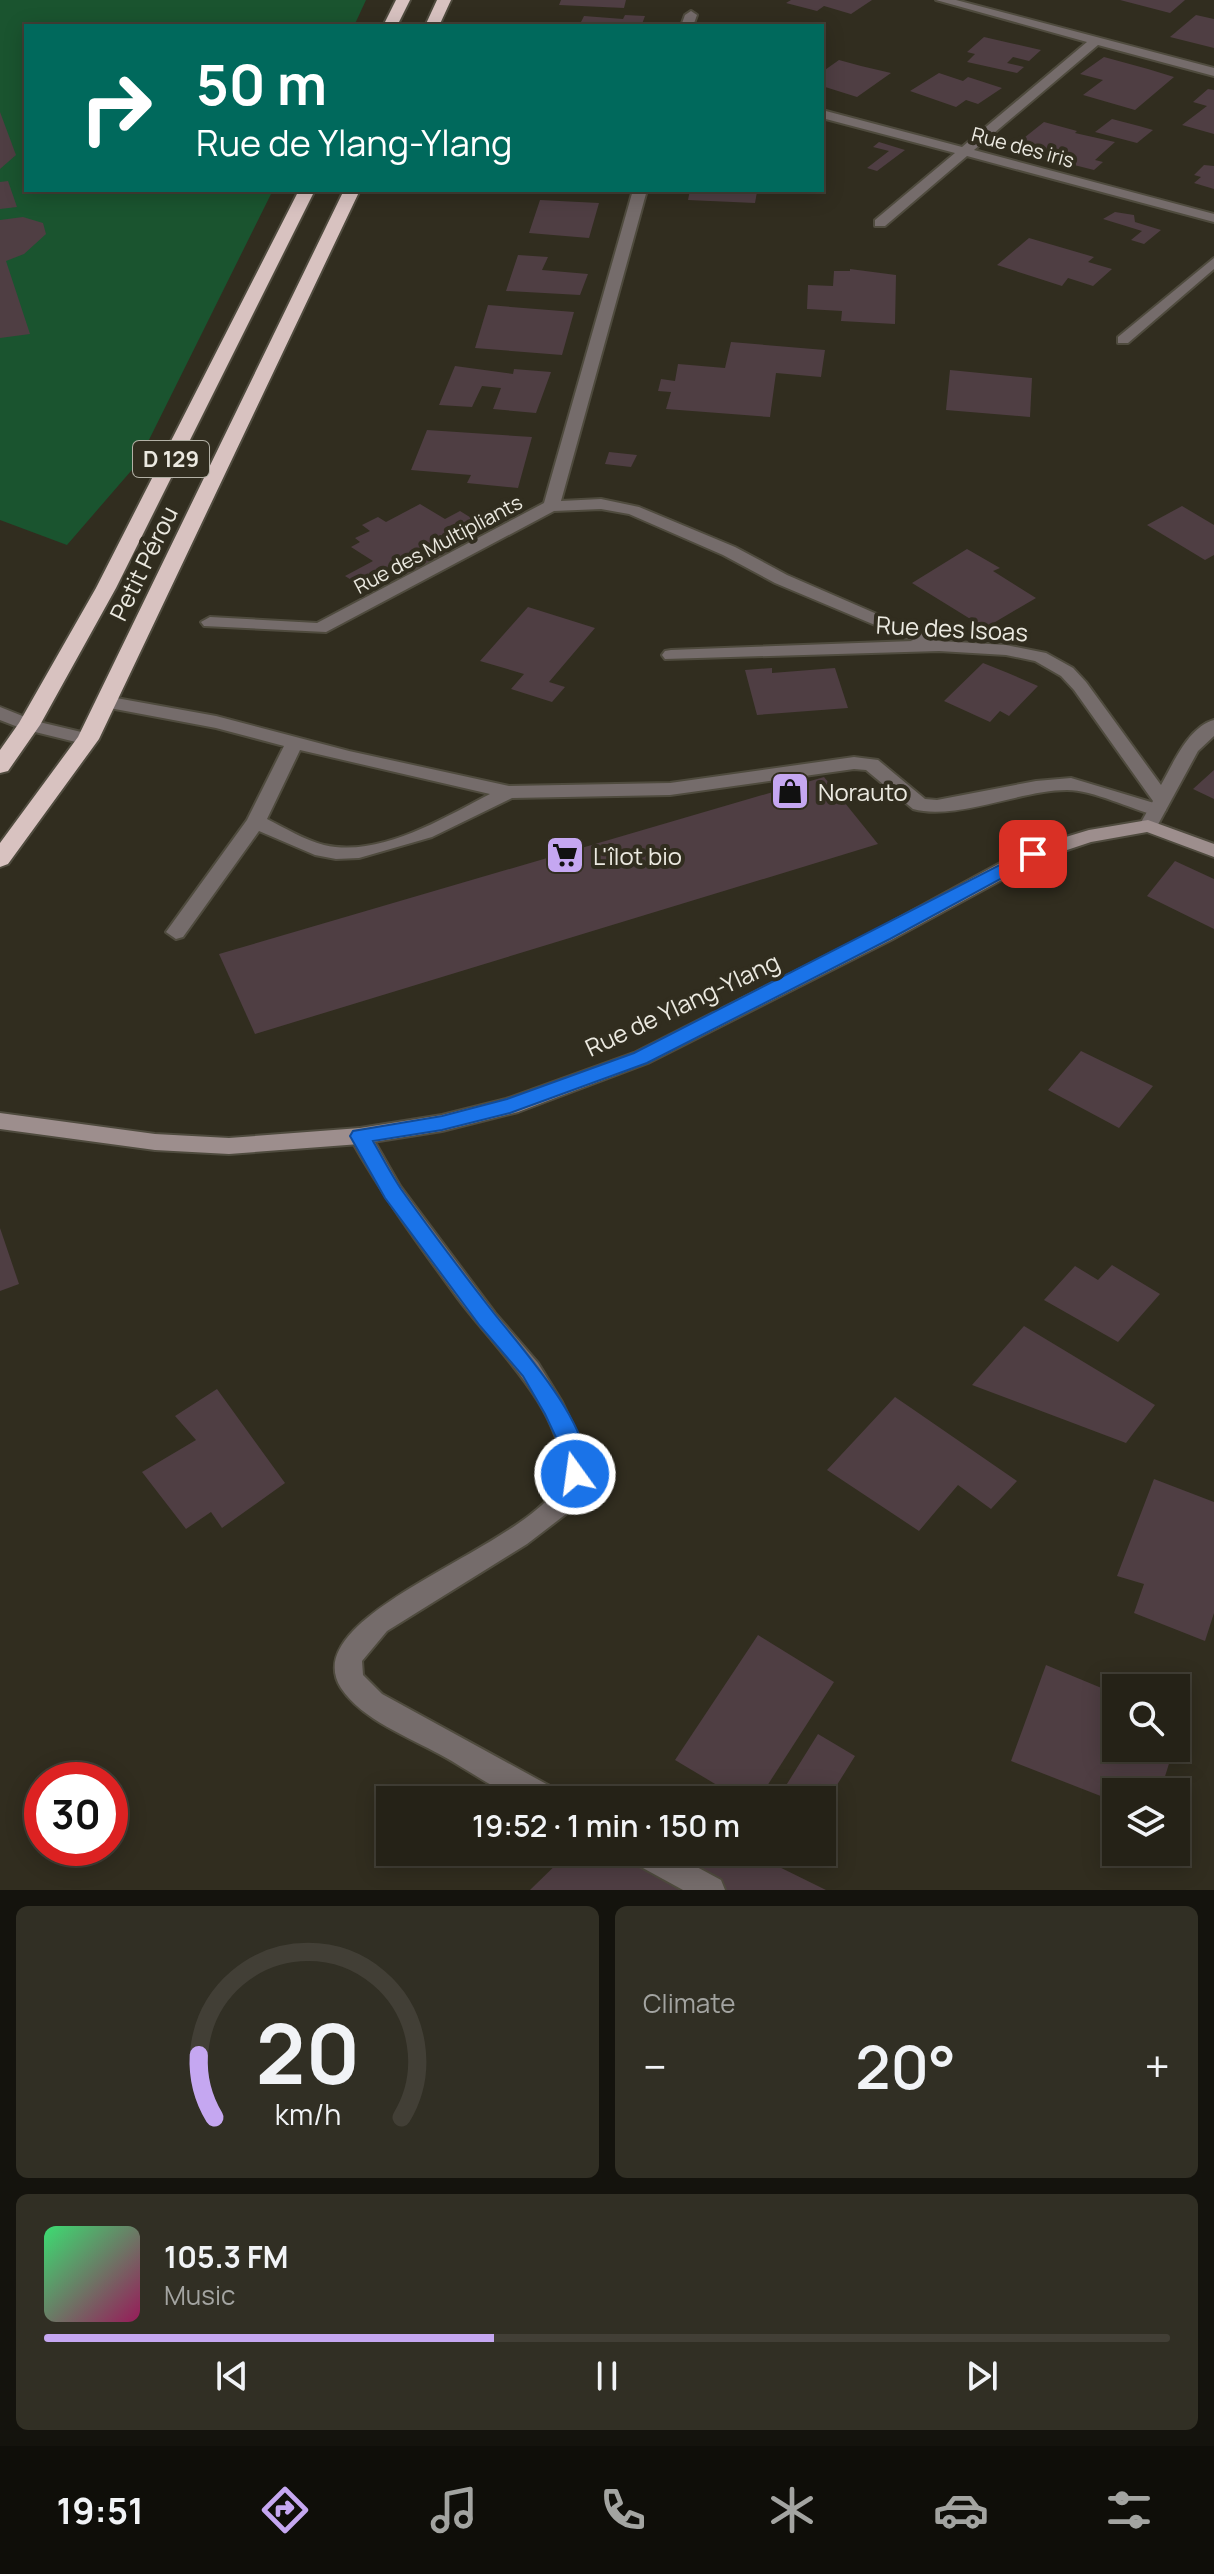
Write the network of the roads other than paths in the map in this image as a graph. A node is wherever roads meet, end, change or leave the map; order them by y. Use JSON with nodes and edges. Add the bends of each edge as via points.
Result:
{"nodes":[{"id":1,"x":403,"y":0,"type":"edge"},
{"id":2,"x":444,"y":0,"type":"edge"},
{"id":3,"x":942,"y":0,"type":"edge"},
{"id":4,"x":391,"y":24,"type":"edge"},
{"id":5,"x":433,"y":24,"type":"edge"},
{"id":6,"x":1096,"y":41,"type":"junction"},
{"id":7,"x":1214,"y":72,"type":"edge"},
{"id":8,"x":824,"y":115,"type":"edge"},
{"id":9,"x":963,"y":152,"type":"junction"},
{"id":10,"x":306,"y":192,"type":"edge"},
{"id":11,"x":351,"y":192,"type":"edge"},
{"id":12,"x":639,"y":192,"type":"edge"},
{"id":13,"x":1214,"y":218,"type":"edge"},
{"id":14,"x":880,"y":223,"type":"dead end"},
{"id":15,"x":1214,"y":262,"type":"edge"},
{"id":16,"x":1123,"y":340,"type":"dead end"},
{"id":17,"x":551,"y":506,"type":"junction"},
{"id":18,"x":210,"y":622,"type":"dead end"},
{"id":19,"x":939,"y":646,"type":"junction"},
{"id":20,"x":671,"y":655,"type":"dead end"},
{"id":21,"x":105,"y":702,"type":"junction"},
{"id":22,"x":0,"y":713,"type":"edge"},
{"id":23,"x":29,"y":725,"type":"junction"},
{"id":24,"x":1214,"y":726,"type":"edge"},
{"id":25,"x":88,"y":739,"type":"junction"},
{"id":26,"x":295,"y":741,"type":"junction"},
{"id":27,"x":0,"y":766,"type":"edge"},
{"id":28,"x":509,"y":792,"type":"junction"},
{"id":29,"x":1156,"y":812,"type":"junction"},
{"id":30,"x":256,"y":822,"type":"junction"},
{"id":31,"x":1214,"y":851,"type":"edge"},
{"id":32,"x":0,"y":859,"type":"edge"},
{"id":33,"x":176,"y":932,"type":"dead end"},
{"id":34,"x":0,"y":1121,"type":"edge"},
{"id":35,"x":360,"y":1136,"type":"junction"},
{"id":36,"x":524,"y":1786,"type":"edge"},
{"id":37,"x":667,"y":1866,"type":"edge"},
{"id":38,"x":711,"y":1890,"type":"edge"}],
"edges":[{"from":1,"to":4,"type":"highway"},
{"from":2,"to":5,"type":"highway"},
{"from":3,"to":6,"type":"street"},
{"from":6,"to":7,"type":"street"},
{"from":6,"to":9,"type":"street"},
{"from":8,"to":9,"type":"street","name":"Rue des iris"},
{"from":9,"to":13,"type":"street","name":"Rue des iris"},
{"from":9,"to":14,"type":"street"},
{"from":10,"to":23,"type":"highway","name":"Petit Pérou","number":"D 129","via":[[106,588]]},
{"from":11,"to":21,"type":"highway","name":"Petit Pérou","number":"D 129"},
{"from":12,"to":17,"type":"street","name":"Rue des Multipliants"},
{"from":15,"to":16,"type":"street"},
{"from":17,"to":18,"type":"street","name":"Rue des Multipliants","via":[[320,628]]},
{"from":17,"to":19,"type":"street","via":[[601,504],[633,510]]},
{"from":19,"to":20,"type":"street","name":"Rue des Isoas"},
{"from":19,"to":29,"type":"street","name":"Rue des Isoas","via":[[1006,650],[1040,657],[1067,672]]},
{"from":21,"to":25,"type":"highway","name":"Petit Pérou","number":"D 129"},
{"from":21,"to":26,"type":"street"},
{"from":22,"to":23,"type":"street"},
{"from":23,"to":25,"type":"street"},
{"from":23,"to":27,"type":"highway","name":"Petit Pérou","number":"D 129"},
{"from":24,"to":29,"type":"street","via":[[1191,748]]},
{"from":25,"to":32,"type":"highway","name":"Petit Pérou","number":"D 129"},
{"from":26,"to":28,"type":"street"},
{"from":26,"to":30,"type":"street"},
{"from":28,"to":29,"type":"street","via":[[670,789],[854,763],[871,764],[920,805],[1071,784]]},
{"from":28,"to":30,"type":"street","via":[[424,835],[355,851],[310,847]]},
{"from":29,"to":31,"type":"street"},
{"from":29,"to":35,"type":"street","name":"Rue de Ylang-Ylang","via":[[1033,854],[641,1058],[510,1106]]},
{"from":30,"to":33,"type":"street"},
{"from":34,"to":35,"type":"street","name":"Rue de Ylang-Ylang","via":[[155,1142],[229,1146]]},
{"from":35,"to":36,"type":"street","via":[[392,1192],[530,1370],[572,1448],[575,1474],[561,1503],[518,1536],[378,1623],[348,1658],[351,1680],[373,1703]]},
{"from":37,"to":38,"type":"street"}]}
